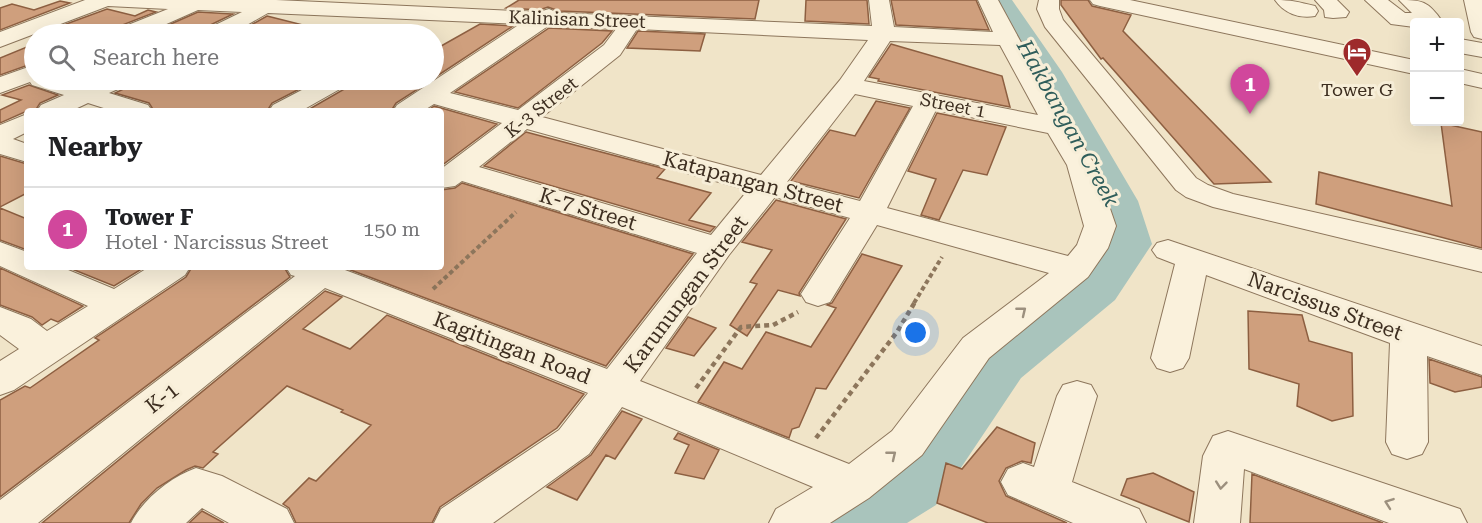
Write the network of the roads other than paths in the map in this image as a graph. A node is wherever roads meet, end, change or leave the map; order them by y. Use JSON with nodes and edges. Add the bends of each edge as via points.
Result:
{"nodes":[{"id":1,"x":104,"y":0,"type":"edge"},
{"id":2,"x":110,"y":0,"type":"edge"},
{"id":3,"x":564,"y":0,"type":"edge"},
{"id":4,"x":879,"y":0,"type":"edge"},
{"id":5,"x":987,"y":0,"type":"edge"},
{"id":6,"x":1049,"y":0,"type":"edge"},
{"id":7,"x":1100,"y":0,"type":"edge"},
{"id":8,"x":1285,"y":0,"type":"edge"},
{"id":9,"x":1375,"y":0,"type":"edge"},
{"id":10,"x":1409,"y":0,"type":"edge"},
{"id":11,"x":268,"y":3,"type":"edge"},
{"id":12,"x":199,"y":4,"type":"junction"},
{"id":13,"x":1321,"y":8,"type":"edge"},
{"id":14,"x":448,"y":14,"type":"junction"},
{"id":15,"x":546,"y":18,"type":"junction"},
{"id":16,"x":632,"y":21,"type":"junction"},
{"id":17,"x":42,"y":24,"type":"edge"},
{"id":18,"x":150,"y":24,"type":"edge"},
{"id":19,"x":235,"y":24,"type":"edge"},
{"id":20,"x":433,"y":24,"type":"edge"},
{"id":21,"x":24,"y":31,"type":"edge"},
{"id":22,"x":884,"y":33,"type":"junction"},
{"id":23,"x":1008,"y":39,"type":"junction"},
{"id":24,"x":0,"y":40,"type":"edge"},
{"id":25,"x":1464,"y":47,"type":"edge"},
{"id":26,"x":1482,"y":50,"type":"edge"},
{"id":27,"x":0,"y":66,"type":"edge"},
{"id":28,"x":1410,"y":67,"type":"edge"},
{"id":29,"x":24,"y":73,"type":"edge"},
{"id":30,"x":444,"y":78,"type":"edge"},
{"id":31,"x":24,"y":79,"type":"edge"},
{"id":32,"x":849,"y":85,"type":"junction"},
{"id":33,"x":0,"y":86,"type":"edge"},
{"id":34,"x":74,"y":90,"type":"edge"},
{"id":35,"x":95,"y":90,"type":"edge"},
{"id":36,"x":321,"y":90,"type":"edge"},
{"id":37,"x":426,"y":90,"type":"edge"},
{"id":38,"x":438,"y":90,"type":"edge"},
{"id":39,"x":86,"y":94,"type":"junction"},
{"id":40,"x":930,"y":100,"type":"junction"},
{"id":41,"x":56,"y":108,"type":"edge"},
{"id":42,"x":130,"y":108,"type":"edge"},
{"id":43,"x":288,"y":108,"type":"edge"},
{"id":44,"x":409,"y":108,"type":"edge"},
{"id":45,"x":525,"y":120,"type":"junction"},
{"id":46,"x":24,"y":123,"type":"edge"},
{"id":47,"x":1057,"y":126,"type":"junction"},
{"id":48,"x":0,"y":135,"type":"edge"},
{"id":49,"x":0,"y":144,"type":"edge"},
{"id":50,"x":24,"y":153,"type":"edge"},
{"id":51,"x":450,"y":177,"type":"edge"},
{"id":52,"x":767,"y":186,"type":"junction"},
{"id":53,"x":869,"y":213,"type":"junction"},
{"id":54,"x":718,"y":248,"type":"junction"},
{"id":55,"x":1482,"y":261,"type":"edge"},
{"id":56,"x":1076,"y":269,"type":"junction"},
{"id":57,"x":41,"y":270,"type":"edge"},
{"id":58,"x":168,"y":270,"type":"edge"},
{"id":59,"x":317,"y":270,"type":"edge"},
{"id":60,"x":320,"y":270,"type":"edge"},
{"id":61,"x":818,"y":294,"type":"road end"},
{"id":62,"x":116,"y":304,"type":"junction"},
{"id":63,"x":6,"y":329,"type":"edge"},
{"id":64,"x":1409,"y":336,"type":"junction"},
{"id":65,"x":46,"y":350,"type":"junction"},
{"id":66,"x":1170,"y":358,"type":"dead end"},
{"id":67,"x":1482,"y":361,"type":"edge"},
{"id":68,"x":0,"y":380,"type":"edge"},
{"id":69,"x":615,"y":388,"type":"junction"},
{"id":70,"x":1077,"y":396,"type":"dead end"},
{"id":71,"x":1407,"y":442,"type":"dead end"},
{"id":72,"x":854,"y":485,"type":"junction"},
{"id":73,"x":4,"y":523,"type":"edge"},
{"id":74,"x":153,"y":523,"type":"edge"},
{"id":75,"x":272,"y":523,"type":"edge"},
{"id":76,"x":458,"y":523,"type":"edge"},
{"id":77,"x":792,"y":523,"type":"edge"},
{"id":78,"x":1123,"y":523,"type":"edge"},
{"id":79,"x":1217,"y":523,"type":"edge"},
{"id":80,"x":1444,"y":523,"type":"edge"}],
"edges":[{"from":1,"to":17,"type":"street"},
{"from":2,"to":12,"type":"street","name":"Kalinisan Street"},
{"from":3,"to":15,"type":"street"},
{"from":4,"to":22,"type":"street"},
{"from":5,"to":23,"type":"street"},
{"from":6,"to":55,"type":"street","via":[[1053,22],[1186,184],[1197,191],[1235,204]]},
{"from":7,"to":28,"type":"street"},
{"from":8,"to":13,"type":"street","via":[[1296,9]]},
{"from":9,"to":10,"type":"street","via":[[1399,19],[1431,21]]},
{"from":11,"to":12,"type":"street","name":"Kalinisan Street"},
{"from":11,"to":14,"type":"street","name":"Kalinisan Street"},
{"from":11,"to":19,"type":"street"},
{"from":12,"to":18,"type":"street"},
{"from":14,"to":15,"type":"street","name":"Kalinisan Street"},
{"from":14,"to":20,"type":"street"},
{"from":15,"to":16,"type":"street","name":"Kalinisan Street"},
{"from":15,"to":30,"type":"street"},
{"from":16,"to":22,"type":"street","name":"Kalinisan Street"},
{"from":16,"to":45,"type":"street","name":"K-3 Street","via":[[612,50]]},
{"from":21,"to":24,"type":"street"},
{"from":22,"to":23,"type":"street","name":"Kalinisan Street"},
{"from":22,"to":32,"type":"street","name":"Karunungan Street"},
{"from":23,"to":47,"type":"street"},
{"from":25,"to":26,"type":"street"},
{"from":27,"to":29,"type":"street"},
{"from":31,"to":33,"type":"street"},
{"from":32,"to":40,"type":"street","name":"Street 1"},
{"from":32,"to":52,"type":"street","name":"Karunungan Street"},
{"from":34,"to":39,"type":"street"},
{"from":35,"to":39,"type":"street"},
{"from":36,"to":43,"type":"street"},
{"from":37,"to":44,"type":"street"},
{"from":38,"to":45,"type":"street","name":"Katapangan Street"},
{"from":39,"to":41,"type":"street"},
{"from":39,"to":42,"type":"street"},
{"from":40,"to":47,"type":"street","name":"Street 1"},
{"from":40,"to":53,"type":"street"},
{"from":45,"to":51,"type":"street","name":"K-3 Street"},
{"from":45,"to":52,"type":"street","name":"Katapangan Street"},
{"from":46,"to":48,"type":"street"},
{"from":47,"to":56,"type":"street","via":[[1081,165],[1100,226],[1092,248]]},
{"from":49,"to":50,"type":"street"},
{"from":51,"to":54,"type":"street","name":"K-7 Street","via":[[536,194]]},
{"from":52,"to":53,"type":"street","name":"Katapangan Street"},
{"from":52,"to":54,"type":"street","name":"Karunungan Street"},
{"from":53,"to":56,"type":"street","name":"Katapangan Street"},
{"from":53,"to":61,"type":"street"},
{"from":54,"to":69,"type":"street","name":"Karunungan Street"},
{"from":72,"to":56,"type":"street","one_way":true,"via":[[907,443],[976,348]]},
{"from":57,"to":62,"type":"street"},
{"from":58,"to":62,"type":"street"},
{"from":59,"to":73,"type":"street","name":"K-1"},
{"from":60,"to":69,"type":"street","name":"Kagitingan Road"},
{"from":62,"to":65,"type":"street"},
{"from":63,"to":65,"type":"street"},
{"from":64,"to":66,"type":"street","name":"Narcissus Street","via":[[1181,254]]},
{"from":64,"to":67,"type":"street","name":"Narcissus Street"},
{"from":64,"to":71,"type":"street"},
{"from":65,"to":68,"type":"street"},
{"from":69,"to":72,"type":"street","name":"Kagitingan Road"},
{"from":69,"to":76,"type":"street","name":"Karunungan Street","via":[[574,442]]},
{"from":70,"to":78,"type":"street","via":[[1035,487]]},
{"from":72,"to":77,"type":"street"},
{"from":74,"to":75,"type":"street","via":[[196,487]]},
{"from":80,"to":79,"type":"street","one_way":true,"via":[[1228,448]]}]}
